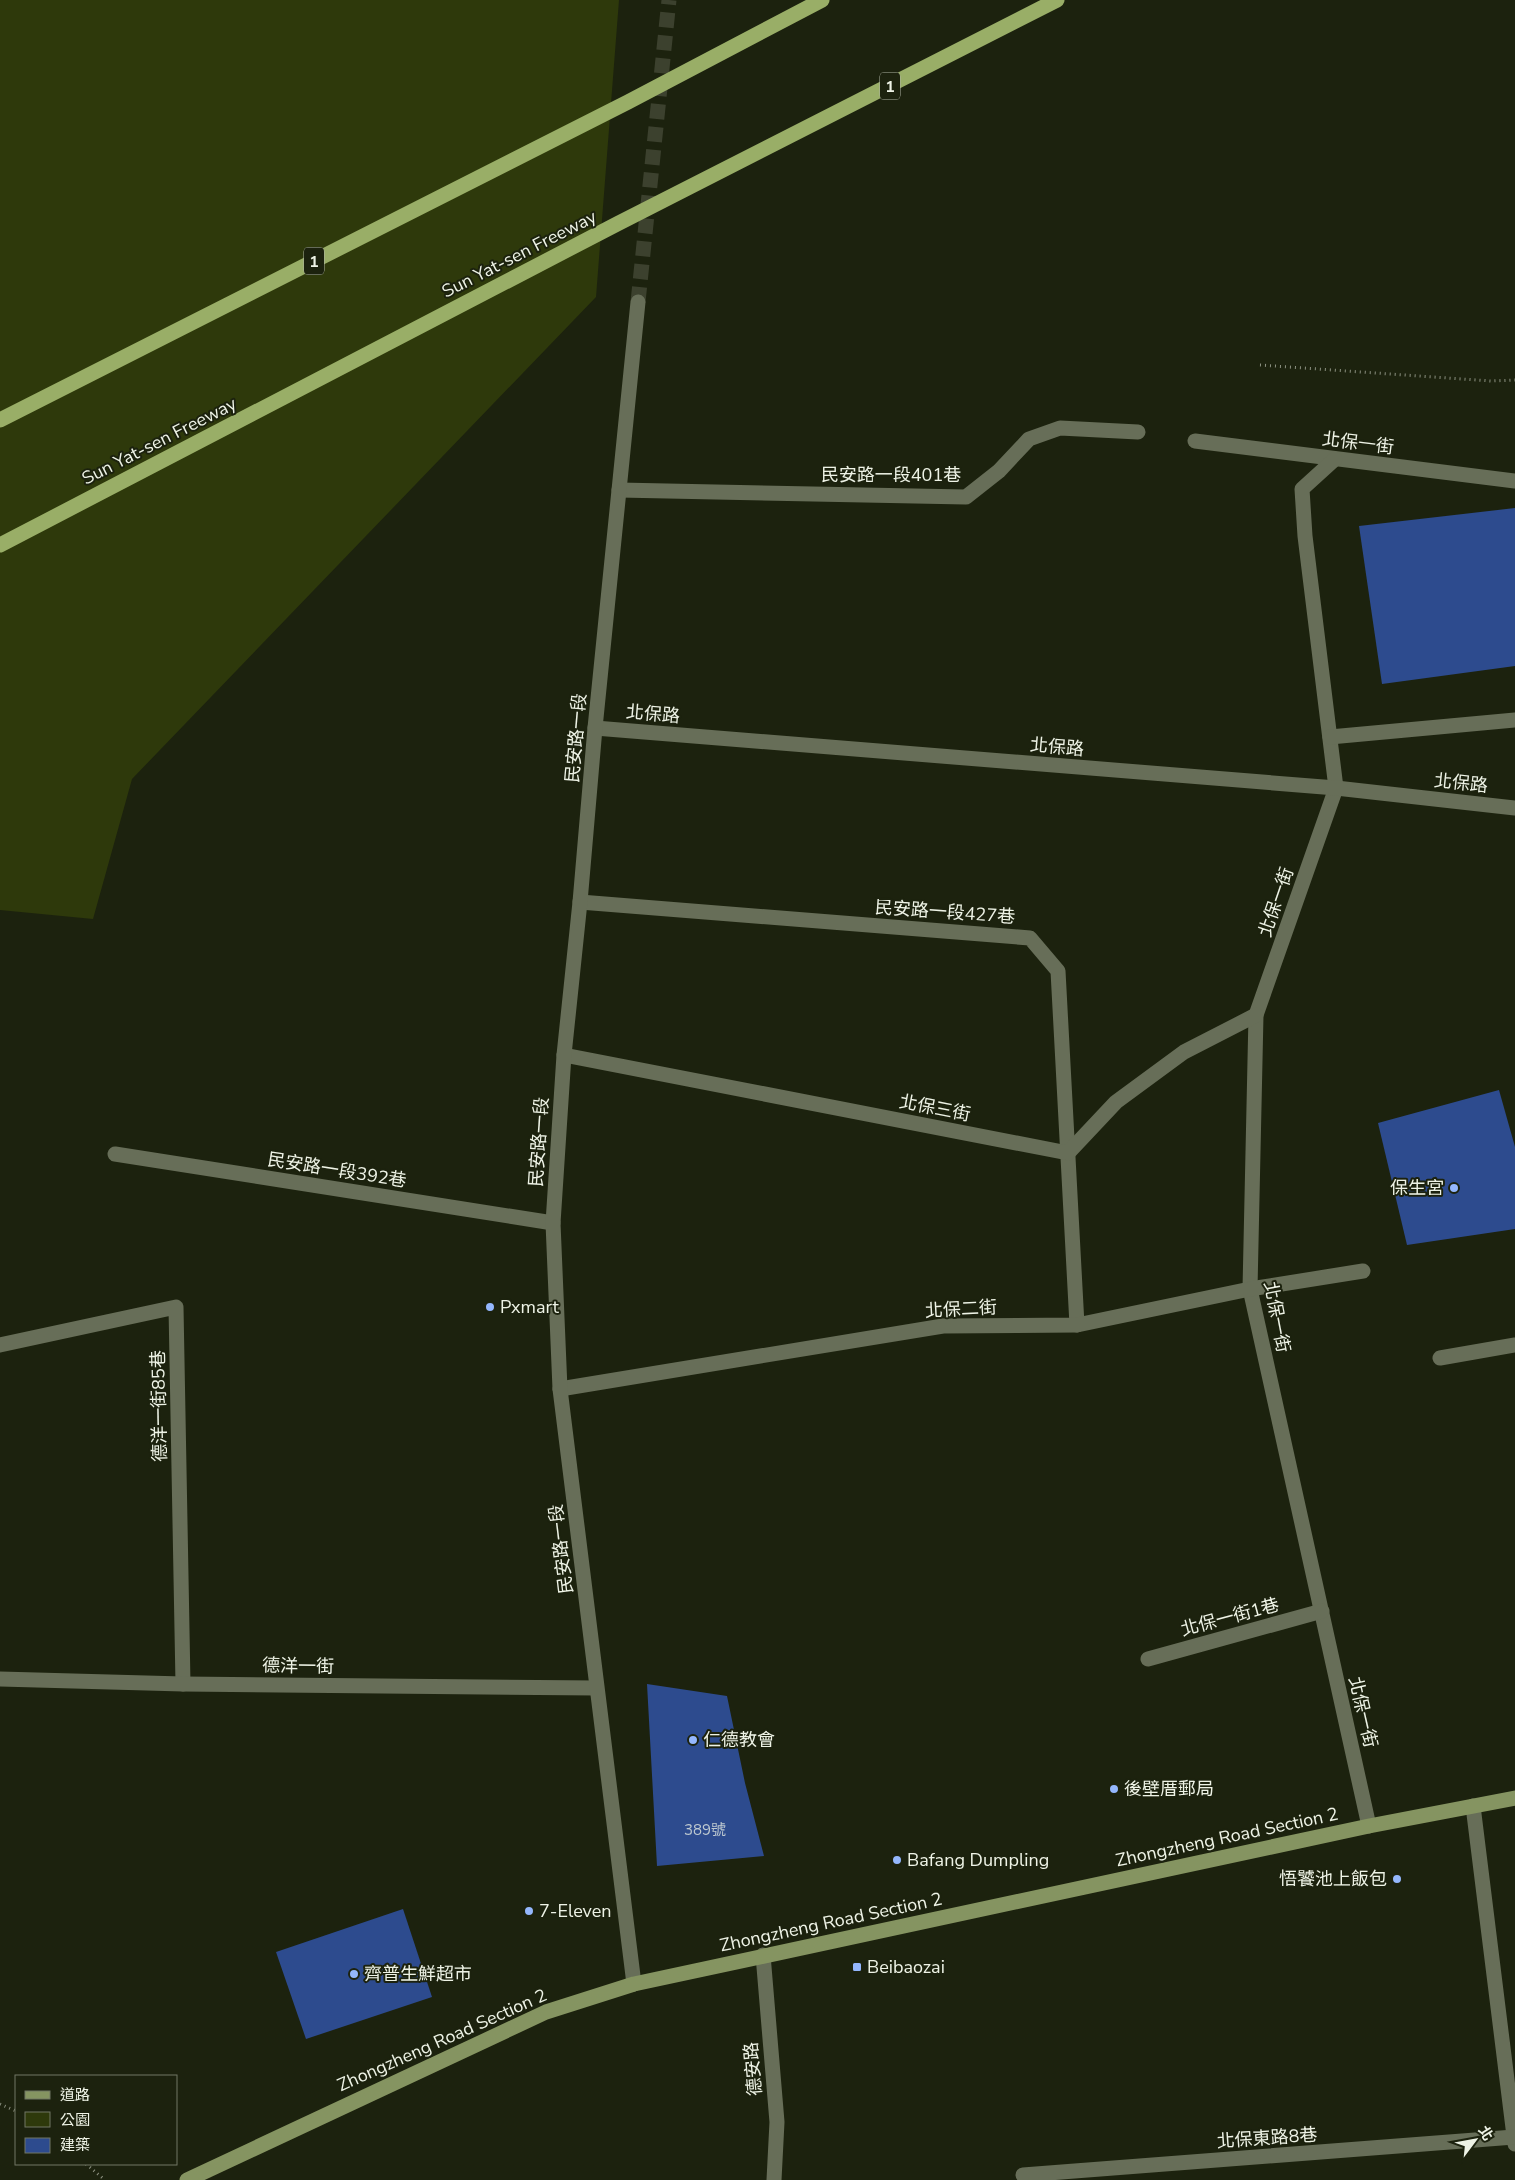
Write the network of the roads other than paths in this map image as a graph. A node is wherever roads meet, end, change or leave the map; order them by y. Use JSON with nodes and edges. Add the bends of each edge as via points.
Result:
{"nodes":[{"id":1,"x":822,"y":0,"type":"edge"},
{"id":2,"x":1057,"y":0,"type":"edge"},
{"id":3,"x":638,"y":302,"type":"tunnel mouth"},
{"id":4,"x":0,"y":420,"type":"edge"},
{"id":5,"x":1138,"y":432,"type":"dead end"},
{"id":6,"x":1195,"y":441,"type":"dead end"},
{"id":7,"x":1335,"y":459,"type":"junction"},
{"id":8,"x":1515,"y":481,"type":"edge"},
{"id":9,"x":619,"y":490,"type":"junction"},
{"id":10,"x":0,"y":544,"type":"edge"},
{"id":11,"x":1515,"y":720,"type":"edge"},
{"id":12,"x":595,"y":728,"type":"junction"},
{"id":13,"x":1330,"y":737,"type":"junction"},
{"id":14,"x":1336,"y":788,"type":"junction"},
{"id":15,"x":1515,"y":808,"type":"edge"},
{"id":16,"x":580,"y":902,"type":"junction"},
{"id":17,"x":1256,"y":1015,"type":"junction"},
{"id":18,"x":564,"y":1055,"type":"junction"},
{"id":19,"x":1068,"y":1153,"type":"junction"},
{"id":20,"x":115,"y":1154,"type":"dead end"},
{"id":21,"x":553,"y":1223,"type":"junction"},
{"id":22,"x":1363,"y":1271,"type":"dead end"},
{"id":23,"x":1250,"y":1289,"type":"junction"},
{"id":24,"x":1077,"y":1325,"type":"junction"},
{"id":25,"x":0,"y":1344,"type":"edge"},
{"id":26,"x":1515,"y":1345,"type":"edge"},
{"id":27,"x":1440,"y":1358,"type":"dead end"},
{"id":28,"x":560,"y":1390,"type":"junction"},
{"id":29,"x":1322,"y":1612,"type":"junction"},
{"id":30,"x":1148,"y":1659,"type":"dead end"},
{"id":31,"x":0,"y":1679,"type":"edge"},
{"id":32,"x":183,"y":1684,"type":"junction"},
{"id":33,"x":596,"y":1688,"type":"junction"},
{"id":34,"x":1515,"y":1798,"type":"edge"},
{"id":35,"x":1473,"y":1806,"type":"junction"},
{"id":36,"x":1369,"y":1826,"type":"junction"},
{"id":37,"x":762,"y":1955,"type":"junction"},
{"id":38,"x":634,"y":1984,"type":"junction"},
{"id":39,"x":1515,"y":2141,"type":"edge"},
{"id":40,"x":1023,"y":2175,"type":"dead end"},
{"id":41,"x":187,"y":2180,"type":"edge"},
{"id":42,"x":774,"y":2180,"type":"edge"}],
"edges":[{"from":1,"to":4,"type":"highway","number":"1","via":[[628,102]]},
{"from":2,"to":10,"type":"highway","name":"Sun Yat-sen Freeway","number":"1"},
{"from":3,"to":9,"type":"street","name":"民安路一段"},
{"from":5,"to":9,"type":"street","name":"民安路一段401巷","via":[[1060,428],[1029,439],[999,472],[966,497]]},
{"from":6,"to":7,"type":"street","name":"北保一街"},
{"from":7,"to":8,"type":"street","name":"北保一街"},
{"from":7,"to":13,"type":"street","via":[[1302,489]]},
{"from":9,"to":12,"type":"street","name":"民安路一段"},
{"from":11,"to":13,"type":"street"},
{"from":12,"to":14,"type":"street","name":"北保路"},
{"from":12,"to":16,"type":"street","name":"民安路一段"},
{"from":13,"to":14,"type":"street"},
{"from":14,"to":15,"type":"street","name":"北保路"},
{"from":14,"to":17,"type":"street","name":"北保一街"},
{"from":16,"to":18,"type":"street","name":"民安路一段"},
{"from":16,"to":19,"type":"street","name":"民安路一段427巷","via":[[1030,938],[1058,971]]},
{"from":17,"to":19,"type":"street","via":[[1169,1063],[1116,1102]]},
{"from":17,"to":23,"type":"street","name":"北保一街"},
{"from":18,"to":19,"type":"street","name":"北保三街"},
{"from":18,"to":21,"type":"street","name":"民安路一段"},
{"from":19,"to":24,"type":"street","name":"民安路一段427巷"},
{"from":20,"to":21,"type":"street","name":"民安路一段392巷"},
{"from":21,"to":28,"type":"street","name":"民安路一段"},
{"from":22,"to":23,"type":"street","name":"北保二街"},
{"from":23,"to":24,"type":"street","name":"北保二街"},
{"from":23,"to":29,"type":"street","name":"北保一街"},
{"from":24,"to":28,"type":"street","name":"北保二街","via":[[943,1326]]},
{"from":25,"to":32,"type":"street","name":"德洋一街85巷","via":[[176,1307]]},
{"from":26,"to":27,"type":"street"},
{"from":28,"to":33,"type":"street","name":"民安路一段"},
{"from":29,"to":30,"type":"street","name":"北保一街1巷"},
{"from":29,"to":36,"type":"street","name":"北保一街"},
{"from":31,"to":32,"type":"street","name":"德洋一街"},
{"from":32,"to":33,"type":"street","name":"德洋一街"},
{"from":33,"to":38,"type":"street","name":"民安路一段"},
{"from":34,"to":35,"type":"main road","name":"Zhongzheng Road Section 2"},
{"from":35,"to":36,"type":"main road","name":"Zhongzheng Road Section 2"},
{"from":35,"to":39,"type":"street"},
{"from":36,"to":37,"type":"main road","name":"Zhongzheng Road Section 2"},
{"from":37,"to":38,"type":"main road","name":"Zhongzheng Road Section 2"},
{"from":37,"to":42,"type":"street","name":"德安路","via":[[777,2122]]},
{"from":38,"to":41,"type":"main road","name":"Zhongzheng Road Section 2","via":[[546,2012]]},
{"from":39,"to":40,"type":"street","name":"北保東路8巷"}]}
